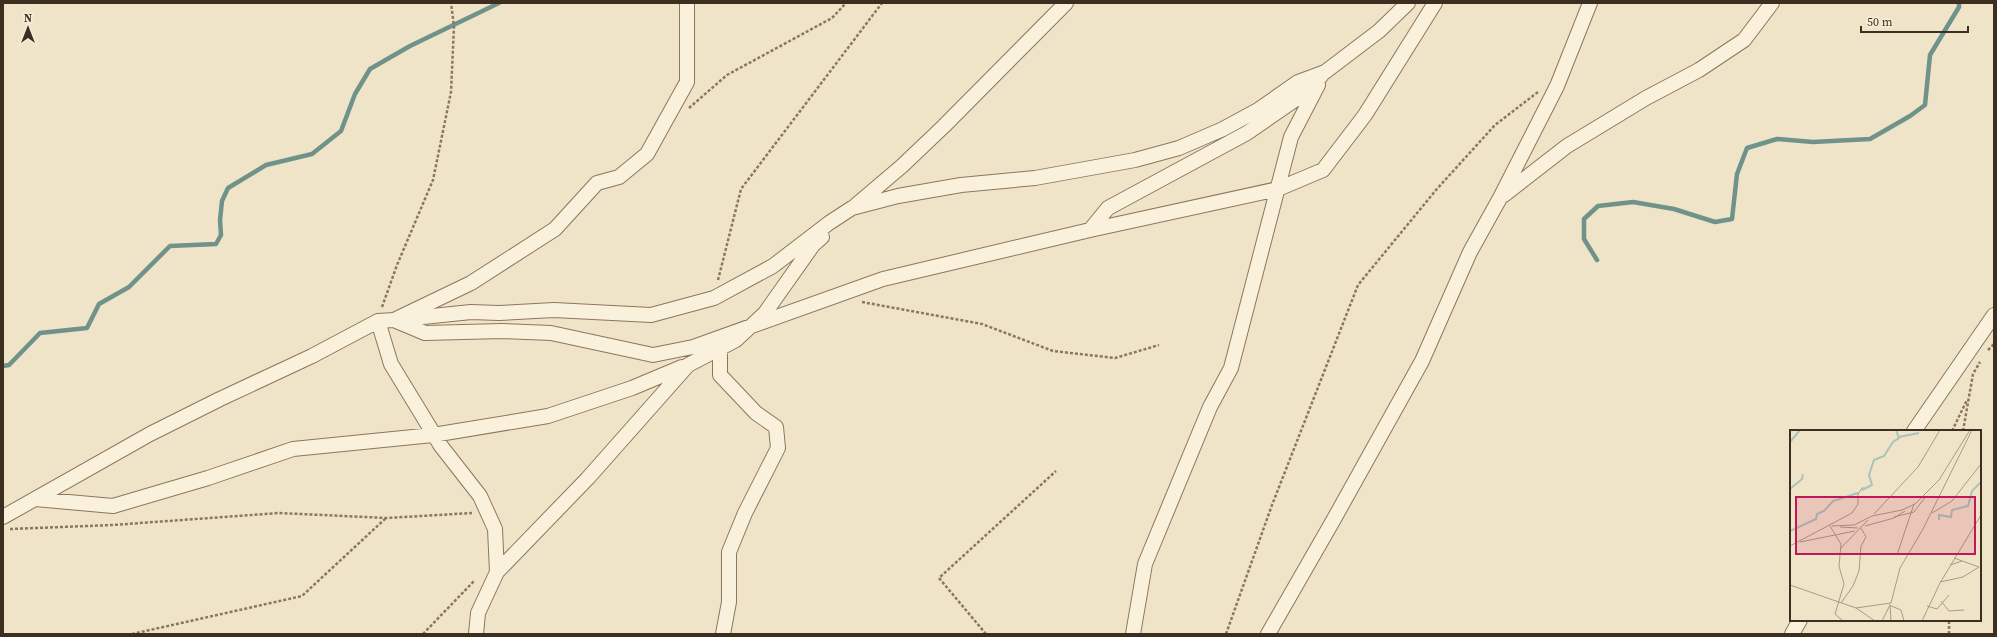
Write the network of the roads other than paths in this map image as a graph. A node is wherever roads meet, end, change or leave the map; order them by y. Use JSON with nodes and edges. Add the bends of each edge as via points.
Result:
{"nodes":[{"id":1,"x":687,"y":3,"type":"edge"},
{"id":2,"x":1066,"y":3,"type":"edge"},
{"id":3,"x":1408,"y":3,"type":"edge"},
{"id":4,"x":1435,"y":3,"type":"edge"},
{"id":5,"x":1590,"y":3,"type":"edge"},
{"id":6,"x":1772,"y":3,"type":"edge"},
{"id":7,"x":1325,"y":72,"type":"junction"},
{"id":8,"x":1278,"y":189,"type":"junction"},
{"id":9,"x":1500,"y":198,"type":"junction"},
{"id":10,"x":852,"y":208,"type":"junction"},
{"id":11,"x":1090,"y":230,"type":"junction"},
{"id":12,"x":1994,"y":315,"type":"edge"},
{"id":13,"x":394,"y":320,"type":"junction"},
{"id":14,"x":378,"y":321,"type":"junction"},
{"id":15,"x":749,"y":326,"type":"junction"},
{"id":16,"x":720,"y":349,"type":"junction"},
{"id":17,"x":688,"y":365,"type":"junction"},
{"id":18,"x":1915,"y":430,"type":"edge"},
{"id":19,"x":433,"y":435,"type":"junction"},
{"id":20,"x":35,"y":499,"type":"junction"},
{"id":21,"x":3,"y":517,"type":"edge"},
{"id":22,"x":497,"y":572,"type":"junction"},
{"id":23,"x":1799,"y":621,"type":"edge"},
{"id":24,"x":476,"y":634,"type":"edge"},
{"id":25,"x":723,"y":634,"type":"edge"},
{"id":26,"x":1133,"y":634,"type":"edge"},
{"id":27,"x":1268,"y":634,"type":"edge"},
{"id":28,"x":1792,"y":634,"type":"edge"}],
"edges":[{"from":1,"to":13,"type":"street","via":[[687,82],[647,154],[619,177],[597,183],[555,229],[514,257],[471,283]]},
{"from":2,"to":10,"type":"street","via":[[944,126]]},
{"from":3,"to":7,"type":"street","via":[[1379,30]]},
{"from":4,"to":8,"type":"street","via":[[1365,115],[1323,170]]},
{"from":5,"to":9,"type":"street","via":[[1557,86]]},
{"from":6,"to":9,"type":"street","via":[[1744,40],[1699,70],[1646,98],[1567,146]]},
{"from":7,"to":8,"type":"street","via":[[1291,137]]},
{"from":7,"to":10,"type":"street","via":[[1298,82],[1258,110],[1179,148],[1135,160],[1035,178],[961,185],[898,196]]},
{"from":7,"to":11,"type":"street","via":[[1302,95],[1247,132],[1108,208]]},
{"from":8,"to":11,"type":"street"},
{"from":8,"to":26,"type":"street","via":[[1231,368],[1210,407],[1146,564]]},
{"from":9,"to":27,"type":"street","via":[[1470,252],[1422,361]]},
{"from":10,"to":13,"type":"street","via":[[772,266],[714,298],[651,315],[554,310],[471,312]]},
{"from":10,"to":15,"type":"street","via":[[813,245],[764,313]]},
{"from":11,"to":15,"type":"street","via":[[883,279]]},
{"from":12,"to":18,"type":"street"},
{"from":13,"to":14,"type":"street"},
{"from":13,"to":15,"type":"street","via":[[425,334],[502,331],[551,333],[653,355],[693,347]]},
{"from":14,"to":19,"type":"street","via":[[391,364]]},
{"from":14,"to":20,"type":"street","via":[[312,356],[150,434]]},
{"from":15,"to":16,"type":"street","via":[[736,340]]},
{"from":16,"to":17,"type":"street"},
{"from":16,"to":25,"type":"street","via":[[720,375],[756,413],[776,427],[778,448],[745,513],[729,552],[729,602]]},
{"from":17,"to":19,"type":"street","via":[[632,388],[548,416]]},
{"from":17,"to":22,"type":"street","via":[[588,478]]},
{"from":19,"to":20,"type":"street","via":[[292,449],[208,478],[113,506]]},
{"from":19,"to":22,"type":"street","via":[[480,496],[495,530]]},
{"from":20,"to":21,"type":"street"},
{"from":22,"to":24,"type":"street","via":[[478,613]]},
{"from":23,"to":28,"type":"street"}]}
